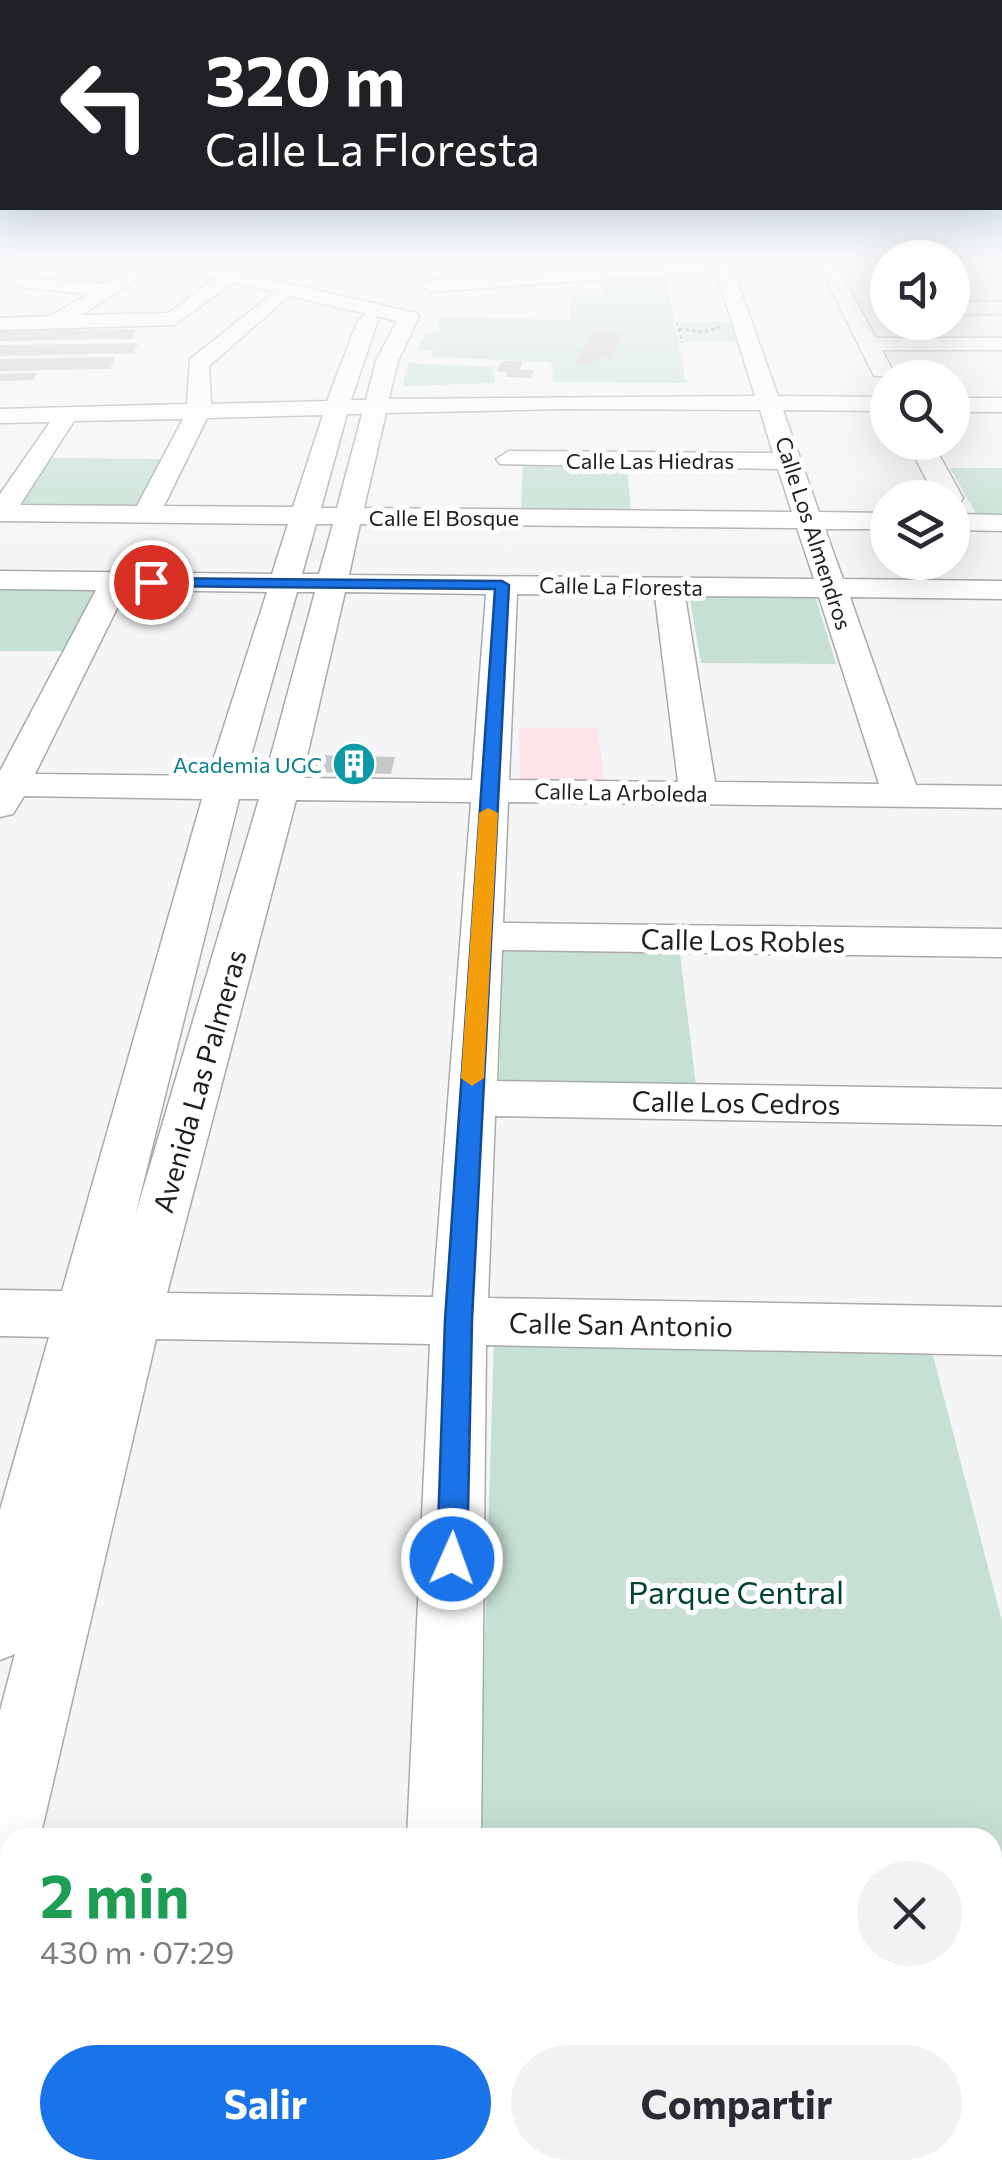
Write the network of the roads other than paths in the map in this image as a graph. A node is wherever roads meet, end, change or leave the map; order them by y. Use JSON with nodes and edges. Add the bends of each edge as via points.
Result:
{"nodes":[{"id":1,"x":198,"y":366,"type":"edge"},
{"id":2,"x":362,"y":366,"type":"edge"},
{"id":3,"x":383,"y":366,"type":"edge"},
{"id":4,"x":757,"y":366,"type":"edge"},
{"id":5,"x":970,"y":392,"type":"edge"},
{"id":6,"x":1002,"y":392,"type":"edge"},
{"id":7,"x":870,"y":393,"type":"edge"},
{"id":8,"x":767,"y":397,"type":"junction"},
{"id":9,"x":358,"y":400,"type":"junction"},
{"id":10,"x":511,"y":403,"type":"junction"},
{"id":11,"x":870,"y":403,"type":"edge"},
{"id":12,"x":198,"y":404,"type":"junction"},
{"id":13,"x":970,"y":405,"type":"edge"},
{"id":14,"x":1002,"y":405,"type":"edge"},
{"id":15,"x":73,"y":406,"type":"junction"},
{"id":16,"x":0,"y":416,"type":"edge"},
{"id":17,"x":790,"y":461,"type":"junction"},
{"id":18,"x":507,"y":488,"type":"junction"},
{"id":19,"x":0,"y":513,"type":"edge"},
{"id":20,"x":146,"y":514,"type":"junction"},
{"id":21,"x":970,"y":515,"type":"edge"},
{"id":22,"x":327,"y":516,"type":"junction"},
{"id":23,"x":810,"y":521,"type":"junction"},
{"id":24,"x":870,"y":522,"type":"edge"},
{"id":25,"x":1002,"y":523,"type":"edge"},
{"id":26,"x":0,"y":580,"type":"edge"},
{"id":27,"x":116,"y":581,"type":"junction"},
{"id":28,"x":308,"y":583,"type":"junction"},
{"id":29,"x":502,"y":585,"type":"junction"},
{"id":30,"x":669,"y":587,"type":"junction"},
{"id":31,"x":832,"y":588,"type":"junction"},
{"id":32,"x":999,"y":596,"type":"edge"},
{"id":33,"x":223,"y":788,"type":"junction"},
{"id":34,"x":281,"y":788,"type":"junction"},
{"id":35,"x":489,"y":791,"type":"junction"},
{"id":36,"x":3,"y":792,"type":"edge"},
{"id":37,"x":698,"y":793,"type":"junction"},
{"id":38,"x":901,"y":796,"type":"junction"},
{"id":39,"x":1002,"y":796,"type":"edge"},
{"id":40,"x":484,"y":936,"type":"junction"},
{"id":41,"x":1002,"y":943,"type":"edge"},
{"id":42,"x":471,"y":1098,"type":"junction"},
{"id":43,"x":1002,"y":1107,"type":"edge"},
{"id":44,"x":0,"y":1313,"type":"edge"},
{"id":45,"x":108,"y":1313,"type":"junction"},
{"id":46,"x":458,"y":1320,"type":"junction"},
{"id":47,"x":1002,"y":1331,"type":"edge"},
{"id":48,"x":0,"y":1627,"type":"edge"},
{"id":49,"x":4,"y":1828,"type":"edge"},
{"id":50,"x":444,"y":1828,"type":"edge"}],
"edges":[{"from":1,"to":12,"type":"street"},
{"from":2,"to":9,"type":"street","name":"Avenida Las Palmeras"},
{"from":3,"to":9,"type":"street","name":"Avenida Las Palmeras"},
{"from":4,"to":8,"type":"street","name":"Calle Los Almendros"},
{"from":5,"to":6,"type":"street"},
{"from":7,"to":8,"type":"street"},
{"from":8,"to":9,"type":"street"},
{"from":8,"to":10,"type":"street"},
{"from":8,"to":11,"type":"street"},
{"from":8,"to":17,"type":"street","name":"Calle Los Almendros"},
{"from":9,"to":10,"type":"street"},
{"from":9,"to":12,"type":"street"},
{"from":9,"to":22,"type":"street","name":"Avenida Las Palmeras"},
{"from":10,"to":18,"type":"street"},
{"from":12,"to":15,"type":"street"},
{"from":12,"to":20,"type":"street"},
{"from":13,"to":14,"type":"street"},
{"from":15,"to":16,"type":"street"},
{"from":15,"to":19,"type":"street"},
{"from":17,"to":18,"type":"street","name":"Calle Las Hiedras"},
{"from":17,"to":23,"type":"street","name":"Calle Los Almendros"},
{"from":18,"to":22,"type":"street","name":"Calle El Bosque"},
{"from":18,"to":23,"type":"street","name":"Calle El Bosque"},
{"from":19,"to":20,"type":"street","name":"Calle El Bosque"},
{"from":20,"to":22,"type":"street","name":"Calle El Bosque"},
{"from":21,"to":25,"type":"street"},
{"from":22,"to":28,"type":"street","name":"Avenida Las Palmeras"},
{"from":23,"to":24,"type":"street","name":"Calle El Bosque"},
{"from":23,"to":31,"type":"street","name":"Calle Los Almendros"},
{"from":26,"to":27,"type":"street","name":"Calle La Floresta"},
{"from":27,"to":28,"type":"street","name":"Calle La Floresta"},
{"from":27,"to":36,"type":"street"},
{"from":28,"to":29,"type":"street","name":"Calle La Floresta"},
{"from":28,"to":33,"type":"street","name":"Avenida Las Palmeras"},
{"from":28,"to":34,"type":"street","name":"Avenida Las Palmeras"},
{"from":29,"to":30,"type":"street","name":"Calle La Floresta"},
{"from":29,"to":35,"type":"street"},
{"from":30,"to":31,"type":"street","name":"Calle La Floresta"},
{"from":30,"to":37,"type":"street"},
{"from":31,"to":32,"type":"street","name":"Calle La Floresta"},
{"from":31,"to":38,"type":"street","name":"Calle Los Almendros"},
{"from":33,"to":34,"type":"street","name":"Calle La Arboleda"},
{"from":33,"to":36,"type":"street","name":"Calle La Arboleda"},
{"from":33,"to":45,"type":"street","name":"Avenida Las Palmeras"},
{"from":34,"to":35,"type":"street","name":"Calle La Arboleda"},
{"from":34,"to":45,"type":"street","name":"Avenida Las Palmeras"},
{"from":35,"to":37,"type":"street","name":"Calle La Arboleda"},
{"from":35,"to":40,"type":"street"},
{"from":37,"to":38,"type":"street","name":"Calle La Arboleda"},
{"from":38,"to":39,"type":"street","name":"Calle La Arboleda"},
{"from":40,"to":41,"type":"street","name":"Calle Los Robles"},
{"from":40,"to":42,"type":"street"},
{"from":42,"to":43,"type":"street","name":"Calle Los Cedros"},
{"from":42,"to":46,"type":"street"},
{"from":44,"to":45,"type":"street","name":"Calle San Antonio"},
{"from":45,"to":46,"type":"street","name":"Calle San Antonio"},
{"from":45,"to":48,"type":"street","name":"Avenida Las Palmeras"},
{"from":45,"to":49,"type":"street","name":"Avenida Las Palmeras"},
{"from":46,"to":47,"type":"street","name":"Calle San Antonio"},
{"from":46,"to":50,"type":"street"}]}
